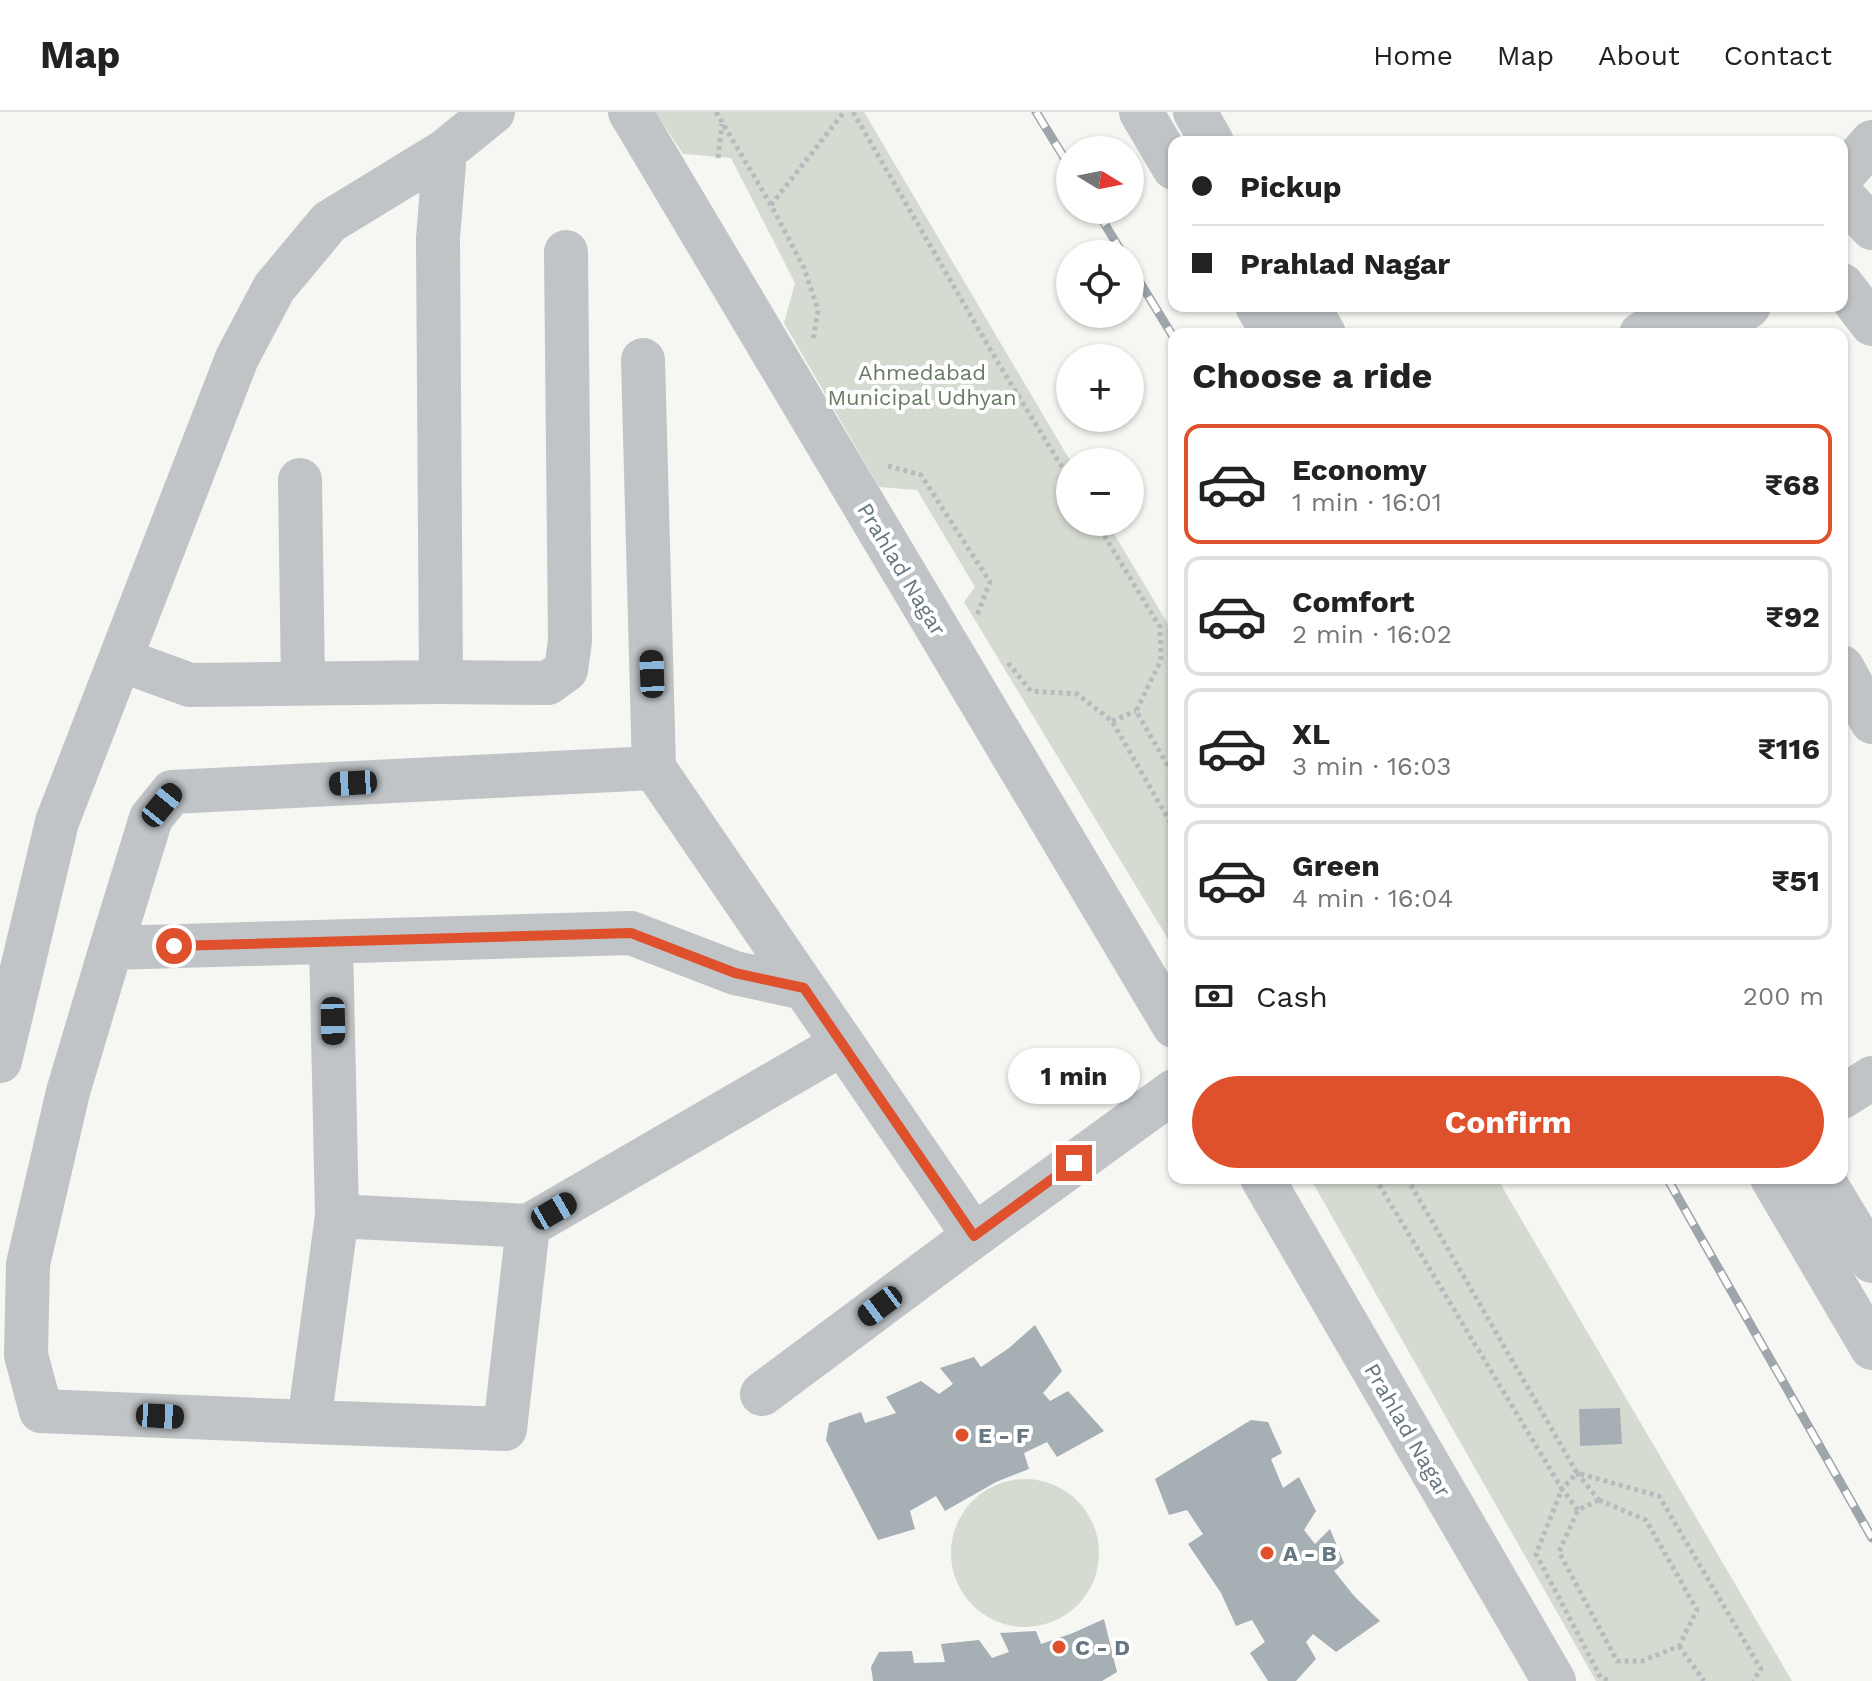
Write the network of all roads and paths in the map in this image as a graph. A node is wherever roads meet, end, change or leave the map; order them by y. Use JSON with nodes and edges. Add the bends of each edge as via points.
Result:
{"nodes":[{"id":1,"x":630,"y":112,"type":"edge"},
{"id":2,"x":716,"y":112,"type":"edge"},
{"id":3,"x":844,"y":112,"type":"edge"},
{"id":4,"x":853,"y":112,"type":"edge"},
{"id":5,"x":1141,"y":112,"type":"edge"},
{"id":6,"x":1195,"y":112,"type":"edge"},
{"id":7,"x":485,"y":115,"type":"edge"},
{"id":8,"x":722,"y":123,"type":"junction"},
{"id":9,"x":1209,"y":136,"type":"edge"},
{"id":10,"x":1872,"y":142,"type":"edge"},
{"id":11,"x":445,"y":151,"type":"junction"},
{"id":12,"x":718,"y":158,"type":"dead end"},
{"id":13,"x":1168,"y":158,"type":"edge"},
{"id":14,"x":1848,"y":169,"type":"edge"},
{"id":15,"x":1848,"y":202,"type":"edge"},
{"id":16,"x":771,"y":205,"type":"junction"},
{"id":17,"x":1872,"y":228,"type":"edge"},
{"id":18,"x":566,"y":252,"type":"dead end"},
{"id":19,"x":1848,"y":293,"type":"edge"},
{"id":20,"x":1676,"y":312,"type":"edge"},
{"id":21,"x":1740,"y":312,"type":"edge"},
{"id":22,"x":1872,"y":324,"type":"edge"},
{"id":23,"x":1650,"y":328,"type":"edge"},
{"id":24,"x":1717,"y":328,"type":"edge"},
{"id":25,"x":813,"y":341,"type":"dead end"},
{"id":26,"x":643,"y":360,"type":"dead end"},
{"id":27,"x":881,"y":454,"type":"dead end"},
{"id":28,"x":1056,"y":457,"type":"edge"},
{"id":29,"x":300,"y":480,"type":"dead end"},
{"id":30,"x":1105,"y":536,"type":"edge"},
{"id":31,"x":976,"y":616,"type":"dead end"},
{"id":32,"x":1001,"y":655,"type":"dead end"},
{"id":33,"x":121,"y":660,"type":"junction"},
{"id":34,"x":1848,"y":678,"type":"edge"},
{"id":35,"x":441,"y":682,"type":"junction"},
{"id":36,"x":303,"y":683,"type":"junction"},
{"id":37,"x":1136,"y":711,"type":"junction"},
{"id":38,"x":1112,"y":721,"type":"junction"},
{"id":39,"x":1872,"y":722,"type":"edge"},
{"id":40,"x":1168,"y":766,"type":"edge"},
{"id":41,"x":654,"y":768,"type":"junction"},
{"id":42,"x":1168,"y":819,"type":"edge"},
{"id":43,"x":331,"y":942,"type":"junction"},
{"id":44,"x":111,"y":948,"type":"junction"},
{"id":45,"x":804,"y":988,"type":"junction"},
{"id":46,"x":1168,"y":1016,"type":"edge"},
{"id":47,"x":842,"y":1044,"type":"junction"},
{"id":48,"x":0,"y":1061,"type":"edge"},
{"id":49,"x":1872,"y":1078,"type":"edge"},
{"id":50,"x":1848,"y":1093,"type":"edge"},
{"id":51,"x":1168,"y":1095,"type":"edge"},
{"id":52,"x":1265,"y":1184,"type":"edge"},
{"id":53,"x":1379,"y":1184,"type":"edge"},
{"id":54,"x":1410,"y":1184,"type":"edge"},
{"id":55,"x":1776,"y":1184,"type":"edge"},
{"id":56,"x":1826,"y":1184,"type":"edge"},
{"id":57,"x":337,"y":1216,"type":"junction"},
{"id":58,"x":528,"y":1226,"type":"junction"},
{"id":59,"x":974,"y":1236,"type":"junction"},
{"id":60,"x":1872,"y":1261,"type":"edge"},
{"id":61,"x":1872,"y":1348,"type":"edge"},
{"id":62,"x":762,"y":1394,"type":"dead end"},
{"id":63,"x":309,"y":1422,"type":"junction"},
{"id":64,"x":1577,"y":1473,"type":"junction"},
{"id":65,"x":1562,"y":1489,"type":"junction"},
{"id":66,"x":1599,"y":1500,"type":"junction"},
{"id":67,"x":1578,"y":1510,"type":"junction"},
{"id":68,"x":1679,"y":1646,"type":"junction"},
{"id":69,"x":1554,"y":1681,"type":"edge"},
{"id":70,"x":1610,"y":1681,"type":"edge"},
{"id":71,"x":1704,"y":1681,"type":"edge"},
{"id":72,"x":1753,"y":1681,"type":"edge"}],
"edges":[{"from":1,"to":46,"type":"street","name":"Prahlad Nagar"},
{"from":2,"to":8,"type":"path"},
{"from":3,"to":16,"type":"path"},
{"from":4,"to":28,"type":"path"},
{"from":5,"to":13,"type":"street"},
{"from":6,"to":9,"type":"street"},
{"from":7,"to":11,"type":"street"},
{"from":8,"to":12,"type":"path"},
{"from":8,"to":16,"type":"path"},
{"from":10,"to":14,"type":"street"},
{"from":11,"to":33,"type":"street","via":[[329,222],[274,288],[237,358]]},
{"from":11,"to":35,"type":"street","via":[[438,238]]},
{"from":15,"to":17,"type":"street"},
{"from":16,"to":25,"type":"path","via":[[804,268],[818,310]]},
{"from":18,"to":35,"type":"street","via":[[566,670],[548,683]]},
{"from":19,"to":22,"type":"street"},
{"from":20,"to":23,"type":"street"},
{"from":21,"to":24,"type":"street"},
{"from":26,"to":41,"type":"street"},
{"from":27,"to":31,"type":"path","via":[[888,467],[921,475],[990,582]]},
{"from":29,"to":36,"type":"street"},
{"from":30,"to":37,"type":"path","via":[[1160,627],[1161,660]]},
{"from":32,"to":38,"type":"path","via":[[1031,691],[1077,694]]},
{"from":33,"to":36,"type":"street","via":[[190,685]]},
{"from":33,"to":48,"type":"street","via":[[57,822]]},
{"from":34,"to":39,"type":"street"},
{"from":35,"to":36,"type":"street"},
{"from":37,"to":38,"type":"path"},
{"from":37,"to":40,"type":"path"},
{"from":38,"to":42,"type":"path"},
{"from":41,"to":44,"type":"street","via":[[172,792],[151,818]]},
{"from":41,"to":45,"type":"street"},
{"from":43,"to":44,"type":"street"},
{"from":43,"to":45,"type":"street","via":[[631,933],[735,973]]},
{"from":43,"to":57,"type":"street"},
{"from":44,"to":63,"type":"street","via":[[68,1092],[28,1264],[26,1355],[41,1411]]},
{"from":45,"to":47,"type":"street"},
{"from":47,"to":58,"type":"street"},
{"from":47,"to":59,"type":"street"},
{"from":49,"to":50,"type":"street"},
{"from":51,"to":59,"type":"street"},
{"from":52,"to":69,"type":"street","name":"Prahlad Nagar"},
{"from":53,"to":65,"type":"path"},
{"from":54,"to":64,"type":"path"},
{"from":55,"to":61,"type":"street"},
{"from":56,"to":60,"type":"street"},
{"from":57,"to":58,"type":"street"},
{"from":57,"to":63,"type":"street"},
{"from":58,"to":63,"type":"street","via":[[505,1429]]},
{"from":59,"to":62,"type":"street"},
{"from":64,"to":65,"type":"path"},
{"from":64,"to":66,"type":"path"},
{"from":64,"to":72,"type":"path","via":[[1659,1496],[1761,1669]]},
{"from":65,"to":67,"type":"path"},
{"from":65,"to":70,"type":"path","via":[[1536,1554],[1601,1678]]},
{"from":66,"to":67,"type":"path"},
{"from":66,"to":68,"type":"path","via":[[1646,1520],[1697,1610]]},
{"from":67,"to":68,"type":"path","via":[[1559,1552],[1617,1661],[1642,1661]]},
{"from":68,"to":71,"type":"path"}]}
